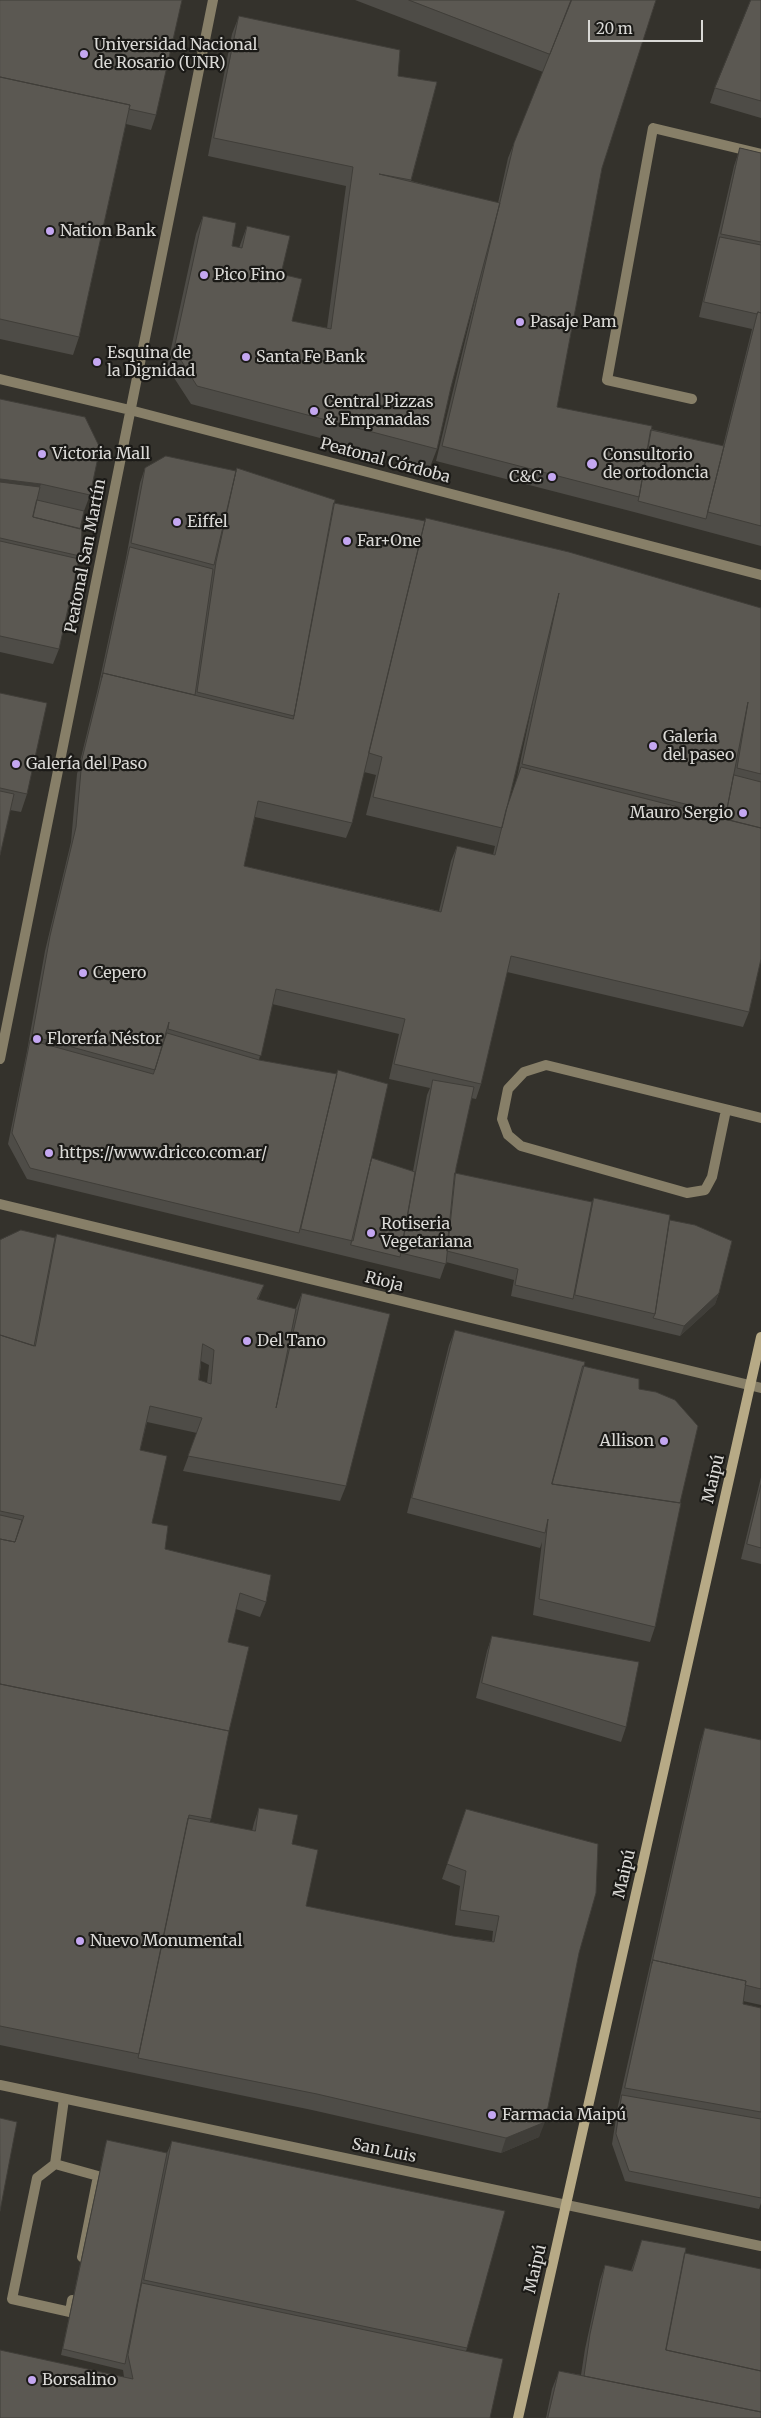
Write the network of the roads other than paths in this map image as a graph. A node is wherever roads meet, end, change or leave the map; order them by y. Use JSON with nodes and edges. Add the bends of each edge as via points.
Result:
{"nodes":[{"id":1,"x":213,"y":0,"type":"edge"},
{"id":2,"x":761,"y":154,"type":"edge"},
{"id":3,"x":0,"y":379,"type":"edge"},
{"id":4,"x":692,"y":399,"type":"dead end"},
{"id":5,"x":130,"y":410,"type":"junction"},
{"id":6,"x":761,"y":575,"type":"edge"},
{"id":7,"x":0,"y":1059,"type":"edge"},
{"id":8,"x":726,"y":1110,"type":"junction"},
{"id":9,"x":761,"y":1118,"type":"edge"},
{"id":10,"x":0,"y":1204,"type":"edge"},
{"id":11,"x":761,"y":1337,"type":"edge"},
{"id":12,"x":750,"y":1386,"type":"junction"},
{"id":13,"x":761,"y":1388,"type":"edge"},
{"id":14,"x":0,"y":2085,"type":"edge"},
{"id":15,"x":64,"y":2099,"type":"junction"},
{"id":16,"x":55,"y":2164,"type":"junction"},
{"id":17,"x":566,"y":2205,"type":"junction"},
{"id":18,"x":761,"y":2246,"type":"edge"},
{"id":19,"x":80,"y":2263,"type":"edge"},
{"id":20,"x":74,"y":2292,"type":"edge"},
{"id":21,"x":518,"y":2418,"type":"edge"}],
"edges":[{"from":1,"to":5,"type":"street","name":"Peatonal San Martín"},
{"from":2,"to":4,"type":"street","via":[[653,128],[608,380]]},
{"from":3,"to":5,"type":"street","name":"Peatonal Córdoba"},
{"from":5,"to":6,"type":"street","name":"Peatonal Córdoba"},
{"from":5,"to":7,"type":"street","name":"Peatonal San Martín"},
{"from":8,"to":8,"type":"street","via":[[546,1066],[524,1072],[508,1089],[502,1119],[508,1135],[521,1146],[687,1193],[705,1190],[712,1177]]},
{"from":8,"to":9,"type":"street"},
{"from":10,"to":12,"type":"street","name":"Rioja"},
{"from":11,"to":12,"type":"main road","name":"Maipú"},
{"from":12,"to":13,"type":"street","name":"Rioja"},
{"from":12,"to":17,"type":"main road","name":"Maipú"},
{"from":14,"to":15,"type":"street","name":"San Luis"},
{"from":15,"to":16,"type":"street"},
{"from":15,"to":17,"type":"street","name":"San Luis"},
{"from":16,"to":19,"type":"street","via":[[98,2176]]},
{"from":16,"to":20,"type":"street","via":[[37,2178],[12,2299],[70,2312]]},
{"from":17,"to":18,"type":"street","name":"San Luis"},
{"from":17,"to":21,"type":"main road","name":"Maipú"}]}
